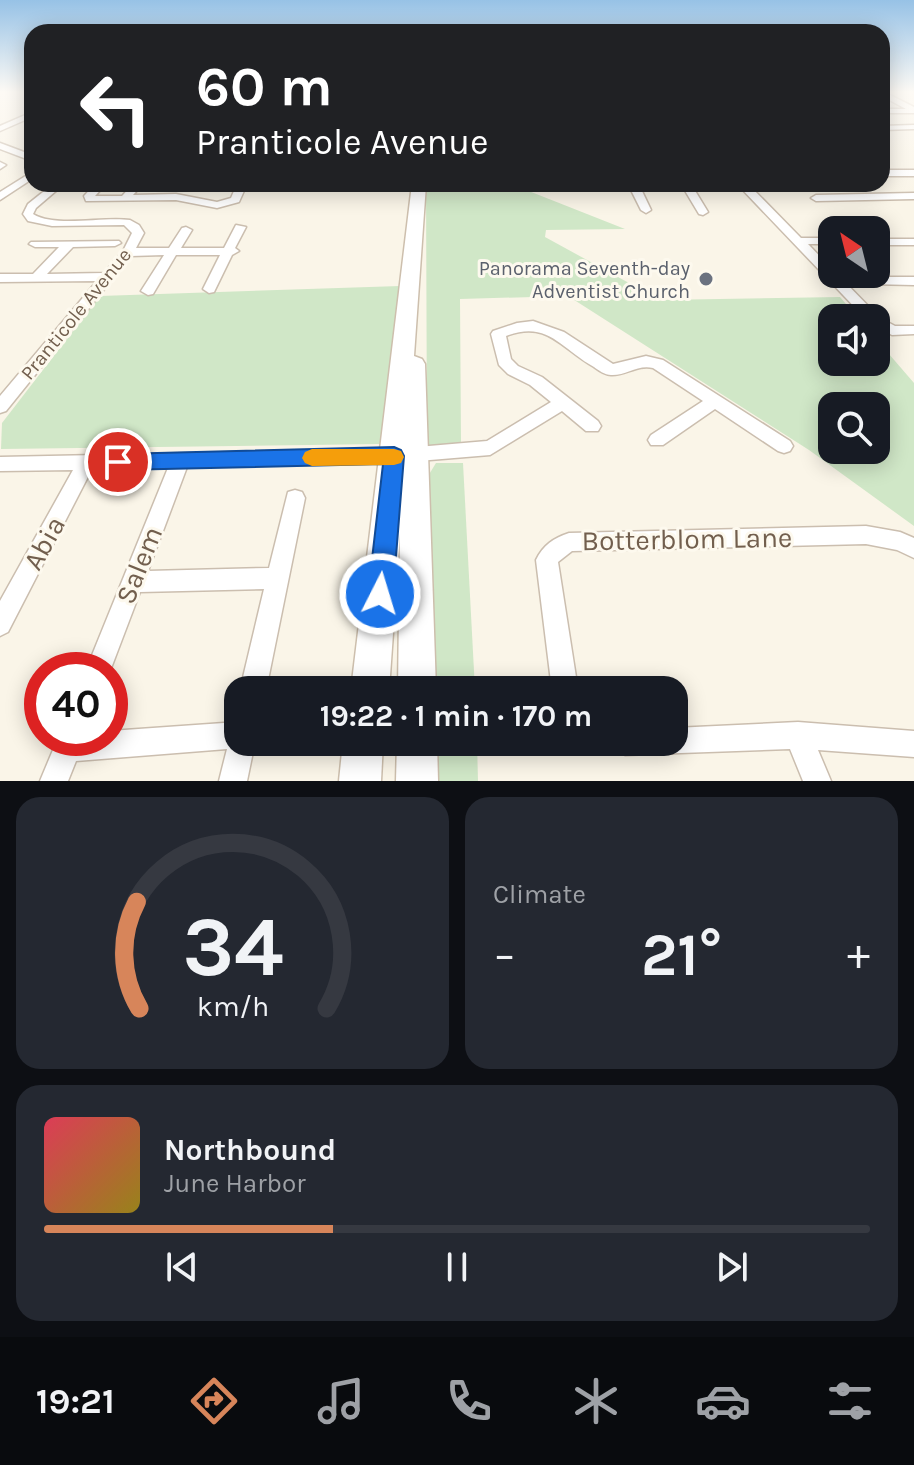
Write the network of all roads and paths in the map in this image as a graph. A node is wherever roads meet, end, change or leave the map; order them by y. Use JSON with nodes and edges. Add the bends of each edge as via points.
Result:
{"nodes":[{"id":1,"x":0,"y":146,"type":"edge"},
{"id":2,"x":24,"y":149,"type":"edge"},
{"id":3,"x":16,"y":152,"type":"junction"},
{"id":4,"x":24,"y":155,"type":"edge"},
{"id":5,"x":890,"y":173,"type":"edge"},
{"id":6,"x":899,"y":173,"type":"junction"},
{"id":7,"x":914,"y":173,"type":"edge"},
{"id":8,"x":24,"y":180,"type":"edge"},
{"id":9,"x":914,"y":185,"type":"edge"},
{"id":10,"x":13,"y":187,"type":"junction"},
{"id":11,"x":0,"y":188,"type":"edge"},
{"id":12,"x":49,"y":192,"type":"edge"},
{"id":13,"x":93,"y":192,"type":"edge"},
{"id":14,"x":131,"y":192,"type":"edge"},
{"id":15,"x":171,"y":192,"type":"edge"},
{"id":16,"x":238,"y":192,"type":"edge"},
{"id":17,"x":418,"y":192,"type":"edge"},
{"id":18,"x":632,"y":192,"type":"edge"},
{"id":19,"x":691,"y":192,"type":"edge"},
{"id":20,"x":744,"y":192,"type":"edge"},
{"id":21,"x":914,"y":196,"type":"edge"},
{"id":22,"x":0,"y":197,"type":"edge"},
{"id":23,"x":168,"y":197,"type":"junction"},
{"id":24,"x":816,"y":198,"type":"dead end"},
{"id":25,"x":125,"y":199,"type":"junction"},
{"id":26,"x":138,"y":199,"type":"junction"},
{"id":27,"x":646,"y":210,"type":"dead end"},
{"id":28,"x":703,"y":212,"type":"dead end"},
{"id":29,"x":118,"y":221,"type":"junction"},
{"id":30,"x":240,"y":227,"type":"dead end"},
{"id":31,"x":186,"y":230,"type":"dead end"},
{"id":32,"x":796,"y":241,"type":"junction"},
{"id":33,"x":818,"y":241,"type":"edge"},
{"id":34,"x":890,"y":242,"type":"edge"},
{"id":35,"x":914,"y":242,"type":"edge"},
{"id":36,"x":70,"y":243,"type":"junction"},
{"id":37,"x":115,"y":243,"type":"dead end"},
{"id":38,"x":35,"y":244,"type":"dead end"},
{"id":39,"x":231,"y":251,"type":"junction"},
{"id":40,"x":128,"y":252,"type":"junction"},
{"id":41,"x":172,"y":252,"type":"junction"},
{"id":42,"x":109,"y":277,"type":"junction"},
{"id":43,"x":0,"y":278,"type":"edge"},
{"id":44,"x":36,"y":278,"type":"junction"},
{"id":45,"x":890,"y":281,"type":"edge"},
{"id":46,"x":914,"y":281,"type":"edge"},
{"id":47,"x":209,"y":289,"type":"dead end"},
{"id":48,"x":148,"y":291,"type":"dead end"},
{"id":49,"x":859,"y":304,"type":"edge"},
{"id":50,"x":890,"y":330,"type":"edge"},
{"id":51,"x":914,"y":330,"type":"edge"},
{"id":52,"x":715,"y":401,"type":"junction"},
{"id":53,"x":563,"y":402,"type":"junction"},
{"id":54,"x":0,"y":407,"type":"edge"},
{"id":55,"x":592,"y":426,"type":"dead end"},
{"id":56,"x":657,"y":440,"type":"dead end"},
{"id":57,"x":784,"y":446,"type":"dead end"},
{"id":58,"x":406,"y":455,"type":"junction"},
{"id":59,"x":180,"y":461,"type":"junction"},
{"id":60,"x":87,"y":462,"type":"junction"},
{"id":61,"x":0,"y":464,"type":"edge"},
{"id":62,"x":295,"y":498,"type":"dead end"},
{"id":63,"x":914,"y":548,"type":"edge"},
{"id":64,"x":277,"y":578,"type":"junction"},
{"id":65,"x":132,"y":582,"type":"junction"},
{"id":66,"x":0,"y":624,"type":"edge"},
{"id":67,"x":105,"y":652,"type":"edge"},
{"id":68,"x":256,"y":676,"type":"edge"},
{"id":69,"x":372,"y":676,"type":"edge"},
{"id":70,"x":416,"y":676,"type":"edge"},
{"id":71,"x":563,"y":676,"type":"edge"},
{"id":72,"x":798,"y":735,"type":"junction"},
{"id":73,"x":224,"y":736,"type":"edge"},
{"id":74,"x":128,"y":740,"type":"edge"},
{"id":75,"x":688,"y":740,"type":"edge"},
{"id":76,"x":914,"y":744,"type":"edge"},
{"id":77,"x":65,"y":756,"type":"edge"},
{"id":78,"x":239,"y":756,"type":"edge"},
{"id":79,"x":362,"y":756,"type":"edge"},
{"id":80,"x":417,"y":756,"type":"edge"},
{"id":81,"x":54,"y":781,"type":"edge"},
{"id":82,"x":233,"y":781,"type":"edge"},
{"id":83,"x":360,"y":781,"type":"edge"},
{"id":84,"x":417,"y":781,"type":"edge"},
{"id":85,"x":817,"y":781,"type":"edge"}],
"edges":[{"from":1,"to":3,"type":"street"},
{"from":2,"to":3,"type":"street"},
{"from":3,"to":4,"type":"street"},
{"from":5,"to":6,"type":"street"},
{"from":6,"to":7,"type":"street"},
{"from":6,"to":9,"type":"street"},
{"from":8,"to":10,"type":"street"},
{"from":10,"to":11,"type":"street"},
{"from":10,"to":22,"type":"street"},
{"from":12,"to":29,"type":"street","name":"Pranticole Avenue","via":[[32,206],[32,219]]},
{"from":13,"to":25,"type":"street","via":[[90,199]]},
{"from":14,"to":25,"type":"street"},
{"from":15,"to":23,"type":"street"},
{"from":16,"to":23,"type":"street","via":[[227,204]]},
{"from":17,"to":58,"type":"street"},
{"from":18,"to":27,"type":"street"},
{"from":19,"to":28,"type":"street"},
{"from":20,"to":32,"type":"street"},
{"from":21,"to":24,"type":"street"},
{"from":23,"to":26,"type":"street"},
{"from":25,"to":26,"type":"street"},
{"from":26,"to":29,"type":"street"},
{"from":29,"to":40,"type":"street","name":"Pranticole Avenue","via":[[138,230]]},
{"from":30,"to":39,"type":"street"},
{"from":31,"to":41,"type":"street"},
{"from":32,"to":33,"type":"street"},
{"from":32,"to":49,"type":"street"},
{"from":34,"to":35,"type":"street"},
{"from":36,"to":37,"type":"street"},
{"from":36,"to":38,"type":"street"},
{"from":36,"to":44,"type":"street"},
{"from":39,"to":41,"type":"street"},
{"from":39,"to":47,"type":"street"},
{"from":40,"to":41,"type":"street"},
{"from":40,"to":42,"type":"street","name":"Pranticole Avenue"},
{"from":41,"to":48,"type":"street"},
{"from":42,"to":44,"type":"street"},
{"from":42,"to":54,"type":"street","name":"Pranticole Avenue"},
{"from":43,"to":44,"type":"street"},
{"from":45,"to":46,"type":"street"},
{"from":50,"to":51,"type":"street"},
{"from":52,"to":53,"type":"street","via":[[658,364],[603,367],[552,330],[523,328],[498,334],[504,361]]},
{"from":52,"to":56,"type":"street"},
{"from":52,"to":57,"type":"street"},
{"from":53,"to":55,"type":"street"},
{"from":53,"to":58,"type":"street","via":[[497,446]]},
{"from":58,"to":59,"type":"street"},
{"from":58,"to":69,"type":"street"},
{"from":58,"to":70,"type":"street"},
{"from":59,"to":60,"type":"street"},
{"from":59,"to":65,"type":"street","name":"Salem"},
{"from":60,"to":61,"type":"street"},
{"from":60,"to":66,"type":"street","name":"Abia"},
{"from":62,"to":64,"type":"street"},
{"from":63,"to":71,"type":"street","name":"Botterblom Lane","via":[[866,535],[569,542],[547,560]]},
{"from":64,"to":65,"type":"street"},
{"from":64,"to":68,"type":"street"},
{"from":65,"to":67,"type":"street","name":"Salem"},
{"from":72,"to":75,"type":"street"},
{"from":72,"to":76,"type":"street"},
{"from":72,"to":85,"type":"street"},
{"from":73,"to":74,"type":"street"},
{"from":77,"to":81,"type":"street"},
{"from":78,"to":82,"type":"street"},
{"from":79,"to":83,"type":"street"},
{"from":80,"to":84,"type":"street"}]}
